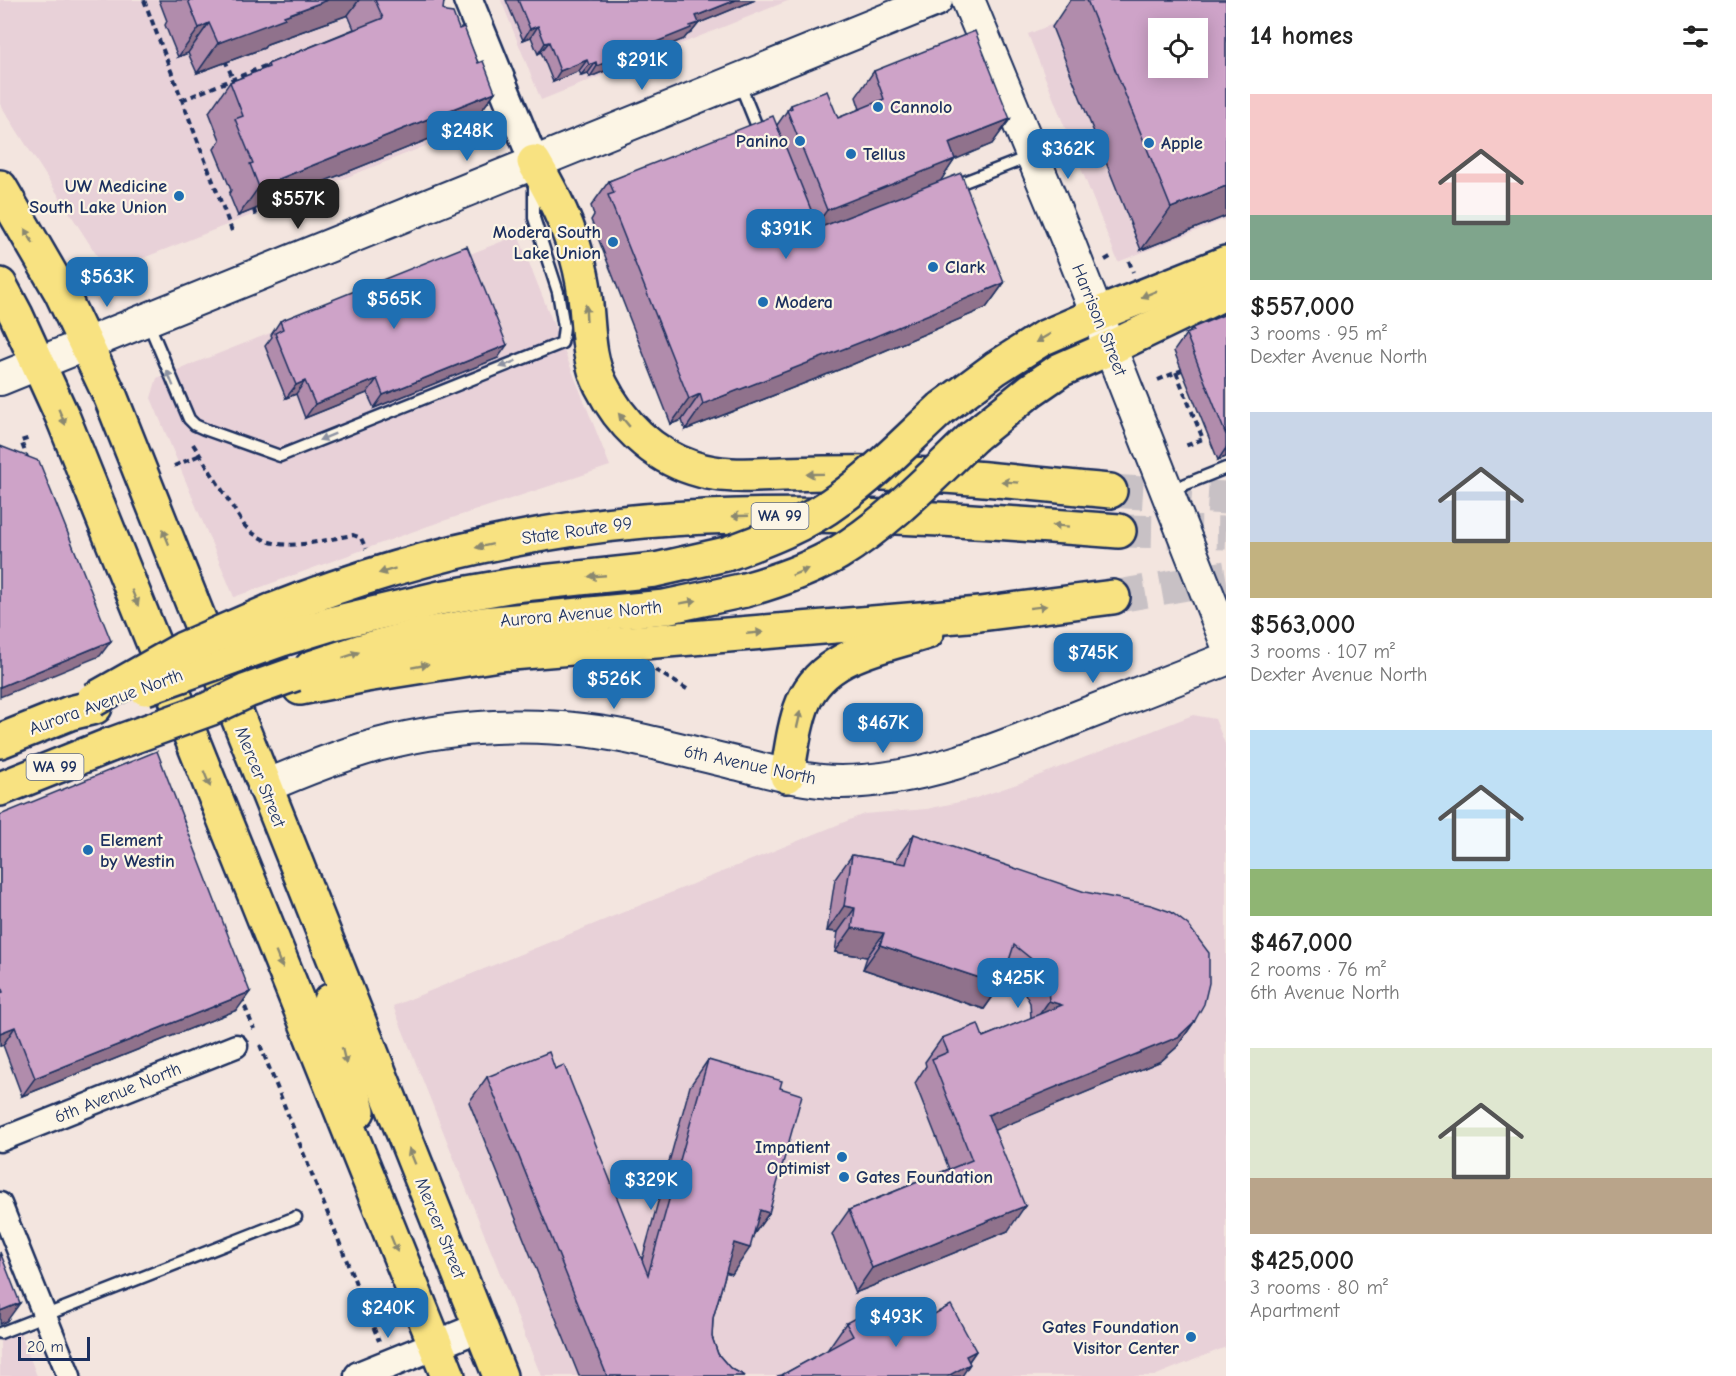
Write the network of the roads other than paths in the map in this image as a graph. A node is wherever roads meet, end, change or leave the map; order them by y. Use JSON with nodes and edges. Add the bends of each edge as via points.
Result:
{"nodes":[{"id":1,"x":936,"y":0,"type":"edge"},
{"id":2,"x":968,"y":0,"type":"edge"},
{"id":3,"x":469,"y":12,"type":"edge"},
{"id":4,"x":738,"y":79,"type":"junction"},
{"id":5,"x":763,"y":142,"type":"edge"},
{"id":6,"x":1031,"y":156,"type":"junction"},
{"id":7,"x":534,"y":162,"type":"junction"},
{"id":8,"x":0,"y":187,"type":"edge"},
{"id":9,"x":946,"y":189,"type":"edge"},
{"id":10,"x":1226,"y":263,"type":"edge"},
{"id":11,"x":0,"y":285,"type":"edge"},
{"id":12,"x":1226,"y":292,"type":"edge"},
{"id":13,"x":1096,"y":315,"type":"junction"},
{"id":14,"x":147,"y":319,"type":"junction"},
{"id":15,"x":86,"y":343,"type":"junction"},
{"id":16,"x":1110,"y":348,"type":"junction"},
{"id":17,"x":38,"y":363,"type":"junction"},
{"id":18,"x":0,"y":379,"type":"edge"},
{"id":19,"x":1226,"y":468,"type":"edge"},
{"id":20,"x":1110,"y":491,"type":"tunnel mouth"},
{"id":21,"x":1167,"y":492,"type":"junction"},
{"id":22,"x":1119,"y":531,"type":"tunnel mouth"},
{"id":23,"x":1113,"y":597,"type":"tunnel mouth"},
{"id":24,"x":980,"y":614,"type":"junction"},
{"id":25,"x":276,"y":625,"type":"junction"},
{"id":26,"x":1226,"y":641,"type":"edge"},
{"id":27,"x":1226,"y":658,"type":"edge"},
{"id":28,"x":298,"y":681,"type":"junction"},
{"id":29,"x":0,"y":741,"type":"edge"},
{"id":30,"x":787,"y":776,"type":"junction"},
{"id":31,"x":264,"y":787,"type":"junction"},
{"id":32,"x":0,"y":789,"type":"edge"},
{"id":33,"x":236,"y":1046,"type":"dead end"},
{"id":34,"x":0,"y":1140,"type":"edge"},
{"id":35,"x":372,"y":1190,"type":"junction"},
{"id":36,"x":0,"y":1204,"type":"edge"},
{"id":37,"x":296,"y":1216,"type":"dead end"},
{"id":38,"x":45,"y":1315,"type":"junction"},
{"id":39,"x":480,"y":1328,"type":"junction"},
{"id":40,"x":0,"y":1332,"type":"edge"},
{"id":41,"x":436,"y":1345,"type":"junction"},
{"id":42,"x":69,"y":1376,"type":"edge"},
{"id":43,"x":359,"y":1376,"type":"edge"},
{"id":44,"x":448,"y":1376,"type":"edge"},
{"id":45,"x":500,"y":1376,"type":"edge"}],
"edges":[{"from":1,"to":4,"type":"main road"},
{"from":2,"to":6,"type":"main road","name":"Harrison Street"},
{"from":3,"to":7,"type":"street"},
{"from":4,"to":5,"type":"lane"},
{"from":4,"to":7,"type":"main road"},
{"from":6,"to":9,"type":"lane"},
{"from":6,"to":13,"type":"main road","name":"Harrison Street"},
{"from":7,"to":14,"type":"main road"},
{"from":7,"to":14,"type":"lane","one_way":true,"via":[[534,218],[558,292],[564,327],[562,343],[280,456],[204,429],[189,419]]},
{"from":20,"to":7,"type":"main road","one_way":true,"via":[[883,473],[741,477],[692,468],[669,458],[628,426],[600,383],[591,358],[579,261],[553,192]]},
{"from":15,"to":8,"type":"main road","name":"Mercer Street","one_way":true},
{"from":10,"to":13,"type":"main road","name":"Aurora Avenue North","one_way":true},
{"from":11,"to":17,"type":"main road"},
{"from":12,"to":16,"type":"main road","name":"Aurora Avenue North"},
{"from":13,"to":16,"type":"main road","name":"Harrison Street"},
{"from":13,"to":25,"type":"main road","name":"Aurora Avenue North","one_way":true,"bridge":true,"via":[[1058,330],[996,368],[942,408],[837,501],[765,540],[726,554],[655,570],[545,581],[440,598],[334,623]]},
{"from":14,"to":15,"type":"main road"},
{"from":15,"to":17,"type":"main road"},
{"from":31,"to":15,"type":"main road","name":"Mercer Street","one_way":true},
{"from":16,"to":21,"type":"main road","name":"Harrison Street"},
{"from":28,"to":16,"type":"main road","name":"Aurora Avenue North","one_way":true,"bridge":true,"via":[[362,651],[422,635],[483,624],[635,610],[705,599],[777,581],[865,535],[1031,390],[1060,370]]},
{"from":17,"to":18,"type":"main road"},
{"from":17,"to":35,"type":"main road","one_way":true},
{"from":19,"to":21,"type":"lane"},
{"from":21,"to":26,"type":"main road","name":"Harrison Street"},
{"from":22,"to":25,"type":"main road","name":"State Route 99","number":"WA 99","one_way":true,"via":[[840,516],[642,521],[540,535],[361,579]]},
{"from":24,"to":23,"type":"main road","number":"WA 99","one_way":true},
{"from":28,"to":24,"type":"main road","number":"WA 99","one_way":true,"via":[[499,654]]},
{"from":30,"to":24,"type":"main road","one_way":true,"via":[[802,704],[823,673],[854,656]]},
{"from":25,"to":29,"type":"main road","name":"Aurora Avenue North","number":"WA 99","bridge":true},
{"from":27,"to":30,"type":"main road","name":"6th Avenue North","via":[[978,757],[873,780],[840,782]]},
{"from":28,"to":32,"type":"main road","number":"WA 99","bridge":true,"via":[[209,709]]},
{"from":30,"to":31,"type":"main road","name":"6th Avenue North","via":[[643,740],[518,727],[434,734],[378,745]]},
{"from":31,"to":35,"type":"main road","one_way":true,"via":[[253,803],[333,1009],[361,1121]]},
{"from":39,"to":31,"type":"main road","name":"Mercer Street","one_way":true},
{"from":33,"to":34,"type":"street","name":"6th Avenue North"},
{"from":35,"to":41,"type":"main road","one_way":true},
{"from":36,"to":38,"type":"street"},
{"from":37,"to":38,"type":"lane"},
{"from":38,"to":40,"type":"lane"},
{"from":38,"to":42,"type":"street"},
{"from":39,"to":41,"type":"street"},
{"from":39,"to":45,"type":"main road","name":"Mercer Street"},
{"from":41,"to":43,"type":"street"},
{"from":41,"to":44,"type":"main road"}]}
